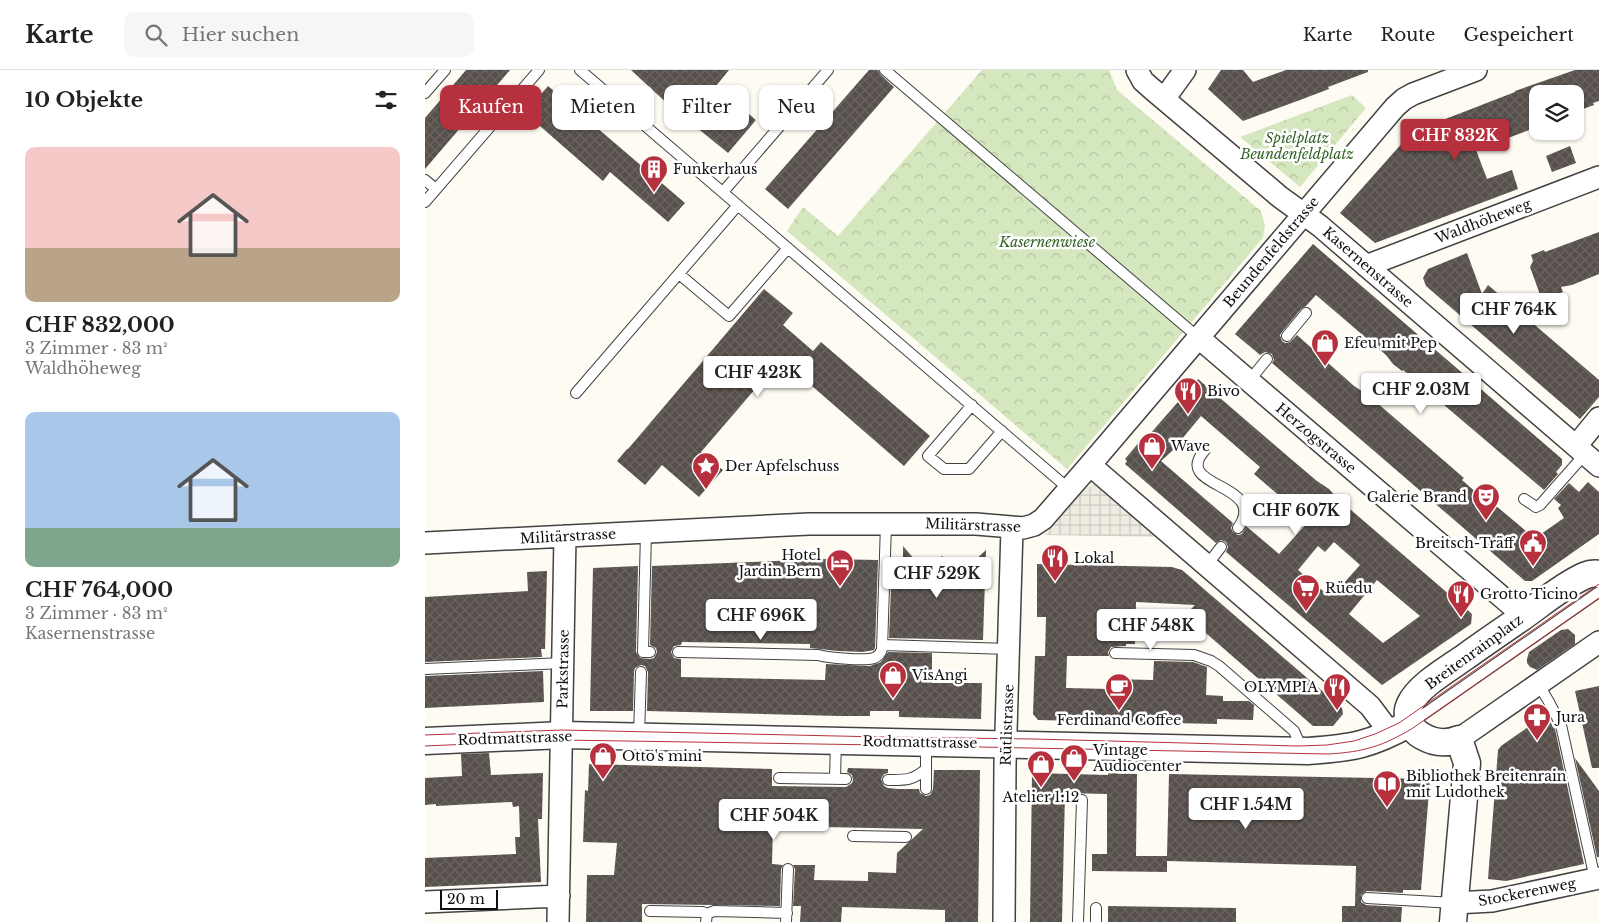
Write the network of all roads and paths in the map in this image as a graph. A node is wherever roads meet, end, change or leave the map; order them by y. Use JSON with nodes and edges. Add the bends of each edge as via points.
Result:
{"nodes":[{"id":1,"x":445,"y":70,"type":"edge"},
{"id":2,"x":539,"y":70,"type":"edge"},
{"id":3,"x":580,"y":70,"type":"edge"},
{"id":4,"x":828,"y":70,"type":"edge"},
{"id":5,"x":885,"y":70,"type":"edge"},
{"id":6,"x":1137,"y":70,"type":"edge"},
{"id":7,"x":1185,"y":70,"type":"edge"},
{"id":8,"x":1476,"y":70,"type":"edge"},
{"id":9,"x":425,"y":93,"type":"edge"},
{"id":10,"x":1164,"y":99,"type":"junction"},
{"id":11,"x":1599,"y":176,"type":"edge"},
{"id":12,"x":425,"y":180,"type":"edge"},
{"id":13,"x":436,"y":189,"type":"junction"},
{"id":14,"x":723,"y":192,"type":"junction"},
{"id":15,"x":425,"y":202,"type":"edge"},
{"id":16,"x":738,"y":205,"type":"junction"},
{"id":17,"x":1303,"y":214,"type":"junction"},
{"id":18,"x":787,"y":248,"type":"junction"},
{"id":19,"x":1366,"y":266,"type":"junction"},
{"id":20,"x":679,"y":274,"type":"junction"},
{"id":21,"x":1306,"y":313,"type":"dead end"},
{"id":22,"x":1287,"y":336,"type":"dead end"},
{"id":23,"x":1199,"y":338,"type":"junction"},
{"id":24,"x":1267,"y":359,"type":"dead end"},
{"id":25,"x":1249,"y":380,"type":"junction"},
{"id":26,"x":576,"y":393,"type":"dead end"},
{"id":27,"x":972,"y":405,"type":"junction"},
{"id":28,"x":1599,"y":418,"type":"edge"},
{"id":29,"x":1002,"y":431,"type":"junction"},
{"id":30,"x":1205,"y":450,"type":"dead end"},
{"id":31,"x":1587,"y":455,"type":"edge"},
{"id":32,"x":1089,"y":465,"type":"junction"},
{"id":33,"x":1069,"y":488,"type":"junction"},
{"id":34,"x":1524,"y":499,"type":"dead end"},
{"id":35,"x":886,"y":524,"type":"junction"},
{"id":36,"x":1012,"y":528,"type":"junction"},
{"id":37,"x":1238,"y":528,"type":"dead end"},
{"id":38,"x":646,"y":532,"type":"junction"},
{"id":39,"x":565,"y":536,"type":"junction"},
{"id":40,"x":425,"y":543,"type":"edge"},
{"id":41,"x":1221,"y":547,"type":"dead end"},
{"id":42,"x":1207,"y":565,"type":"junction"},
{"id":43,"x":1599,"y":574,"type":"edge"},
{"id":44,"x":1599,"y":592,"type":"edge"},
{"id":45,"x":1524,"y":616,"type":"junction"},
{"id":46,"x":1599,"y":642,"type":"edge"},
{"id":47,"x":882,"y":645,"type":"junction"},
{"id":48,"x":1009,"y":649,"type":"junction"},
{"id":49,"x":650,"y":652,"type":"dead end"},
{"id":50,"x":678,"y":652,"type":"dead end"},
{"id":51,"x":1115,"y":653,"type":"dead end"},
{"id":52,"x":563,"y":663,"type":"junction"},
{"id":53,"x":425,"y":669,"type":"edge"},
{"id":54,"x":641,"y":672,"type":"dead end"},
{"id":55,"x":1539,"y":685,"type":"junction"},
{"id":56,"x":1400,"y":729,"type":"junction"},
{"id":57,"x":563,"y":736,"type":"junction"},
{"id":58,"x":639,"y":737,"type":"junction"},
{"id":59,"x":1459,"y":739,"type":"junction"},
{"id":60,"x":836,"y":740,"type":"junction"},
{"id":61,"x":425,"y":741,"type":"edge"},
{"id":62,"x":926,"y":742,"type":"junction"},
{"id":63,"x":1006,"y":744,"type":"junction"},
{"id":64,"x":1298,"y":751,"type":"junction"},
{"id":65,"x":926,"y":769,"type":"junction"},
{"id":66,"x":779,"y":778,"type":"dead end"},
{"id":67,"x":835,"y":779,"type":"junction"},
{"id":68,"x":846,"y":779,"type":"dead end"},
{"id":69,"x":888,"y":780,"type":"dead end"},
{"id":70,"x":926,"y":789,"type":"dead end"},
{"id":71,"x":1082,"y":800,"type":"dead end"},
{"id":72,"x":853,"y":836,"type":"dead end"},
{"id":73,"x":906,"y":837,"type":"dead end"},
{"id":74,"x":788,"y":869,"type":"dead end"},
{"id":75,"x":1597,"y":878,"type":"edge"},
{"id":76,"x":559,"y":896,"type":"junction"},
{"id":77,"x":1367,"y":898,"type":"dead end"},
{"id":78,"x":425,"y":902,"type":"edge"},
{"id":79,"x":1096,"y":908,"type":"dead end"},
{"id":80,"x":650,"y":911,"type":"dead end"},
{"id":81,"x":1454,"y":912,"type":"edge"},
{"id":82,"x":706,"y":918,"type":"edge"},
{"id":83,"x":787,"y":918,"type":"edge"},
{"id":84,"x":558,"y":922,"type":"edge"},
{"id":85,"x":1004,"y":922,"type":"edge"},
{"id":86,"x":1078,"y":922,"type":"edge"},
{"id":87,"x":1096,"y":922,"type":"edge"}],
"edges":[{"from":1,"to":9,"type":"lane"},
{"from":2,"to":13,"type":"lane"},
{"from":3,"to":14,"type":"lane"},
{"from":4,"to":14,"type":"lane"},
{"from":5,"to":23,"type":"lane"},
{"from":6,"to":10,"type":"street","name":"Kasernenstrasse","via":[[1143,81]]},
{"from":7,"to":10,"type":"street"},
{"from":8,"to":17,"type":"street","name":"Beundenfeldstrasse","via":[[1404,99]]},
{"from":10,"to":17,"type":"street","name":"Kasernenstrasse"},
{"from":11,"to":19,"type":"street","name":"Waldhöheweg"},
{"from":12,"to":13,"type":"lane"},
{"from":13,"to":15,"type":"lane"},
{"from":14,"to":16,"type":"lane"},
{"from":16,"to":18,"type":"lane"},
{"from":16,"to":20,"type":"lane"},
{"from":17,"to":19,"type":"street","name":"Kasernenstrasse"},
{"from":17,"to":23,"type":"street","name":"Beundenfeldstrasse"},
{"from":18,"to":20,"type":"lane","via":[[729,316]]},
{"from":18,"to":27,"type":"lane"},
{"from":19,"to":31,"type":"street","name":"Kasernenstrasse"},
{"from":20,"to":26,"type":"lane"},
{"from":21,"to":22,"type":"lane"},
{"from":23,"to":25,"type":"street","name":"Herzogstrasse"},
{"from":23,"to":32,"type":"street","name":"Beundenfeldstrasse"},
{"from":24,"to":25,"type":"lane"},
{"from":25,"to":45,"type":"street","name":"Herzogstrasse"},
{"from":27,"to":29,"type":"lane"},
{"from":27,"to":29,"type":"lane","via":[[928,456],[945,469],[969,469]]},
{"from":28,"to":31,"type":"street"},
{"from":29,"to":33,"type":"lane"},
{"from":30,"to":37,"type":"lane","via":[[1197,469],[1207,480],[1240,499],[1244,512]]},
{"from":31,"to":34,"type":"lane","via":[[1541,505],[1536,507]]},
{"from":32,"to":33,"type":"street","name":"Militärstrasse"},
{"from":32,"to":42,"type":"street"},
{"from":33,"to":36,"type":"street","name":"Militärstrasse","via":[[1043,519],[1023,528]]},
{"from":35,"to":36,"type":"street","name":"Militärstrasse","via":[[976,524]]},
{"from":35,"to":38,"type":"street","name":"Militärstrasse","via":[[809,524]]},
{"from":35,"to":47,"type":"lane"},
{"from":36,"to":48,"type":"street","name":"Rütlistrasse"},
{"from":38,"to":39,"type":"street","name":"Militärstrasse"},
{"from":38,"to":49,"type":"lane","via":[[643,652]]},
{"from":39,"to":40,"type":"street","name":"Militärstrasse"},
{"from":39,"to":52,"type":"street","name":"Parkstrasse"},
{"from":41,"to":42,"type":"lane"},
{"from":42,"to":56,"type":"street"},
{"from":43,"to":45,"type":"street","name":"Breitenrainplatz","via":[[1583,576]]},
{"from":44,"to":56,"type":"lane"},
{"from":45,"to":56,"type":"street","name":"Breitenrainplatz","via":[[1423,688],[1413,698]]},
{"from":46,"to":55,"type":"street"},
{"from":47,"to":48,"type":"lane"},
{"from":47,"to":50,"type":"lane","via":[[881,653],[875,658]]},
{"from":48,"to":63,"type":"street","name":"Rütlistrasse"},
{"from":51,"to":64,"type":"lane","via":[[1194,654],[1211,661],[1294,731],[1299,740]]},
{"from":52,"to":53,"type":"lane"},
{"from":52,"to":57,"type":"street","name":"Parkstrasse"},
{"from":54,"to":58,"type":"lane"},
{"from":55,"to":59,"type":"street"},
{"from":55,"to":75,"type":"lane","via":[[1561,724]]},
{"from":56,"to":59,"type":"street","via":[[1444,742]]},
{"from":56,"to":64,"type":"street","name":"Rodtmattstrasse","via":[[1353,747]]},
{"from":57,"to":58,"type":"street","name":"Rodtmattstrasse"},
{"from":57,"to":61,"type":"street","name":"Rodtmattstrasse"},
{"from":57,"to":76,"type":"street","name":"Parkstrasse"},
{"from":58,"to":60,"type":"street","name":"Rodtmattstrasse"},
{"from":59,"to":81,"type":"street","via":[[1467,766]]},
{"from":60,"to":62,"type":"street","name":"Rodtmattstrasse"},
{"from":60,"to":67,"type":"lane"},
{"from":62,"to":63,"type":"street","name":"Rodtmattstrasse"},
{"from":62,"to":65,"type":"lane"},
{"from":63,"to":64,"type":"street","name":"Rodtmattstrasse"},
{"from":63,"to":85,"type":"street","name":"Rütlistrasse"},
{"from":65,"to":69,"type":"lane","via":[[918,777],[908,780]]},
{"from":65,"to":70,"type":"lane"},
{"from":66,"to":67,"type":"lane"},
{"from":67,"to":68,"type":"lane"},
{"from":71,"to":86,"type":"lane"},
{"from":72,"to":73,"type":"lane"},
{"from":74,"to":83,"type":"lane"},
{"from":75,"to":81,"type":"street","name":"Stockerenweg"},
{"from":76,"to":78,"type":"street"},
{"from":76,"to":84,"type":"street","name":"Parkstrasse"},
{"from":77,"to":81,"type":"lane"},
{"from":79,"to":87,"type":"lane"},
{"from":80,"to":82,"type":"lane","via":[[703,912]]},
{"from":82,"to":83,"type":"lane","via":[[715,911]]}]}
